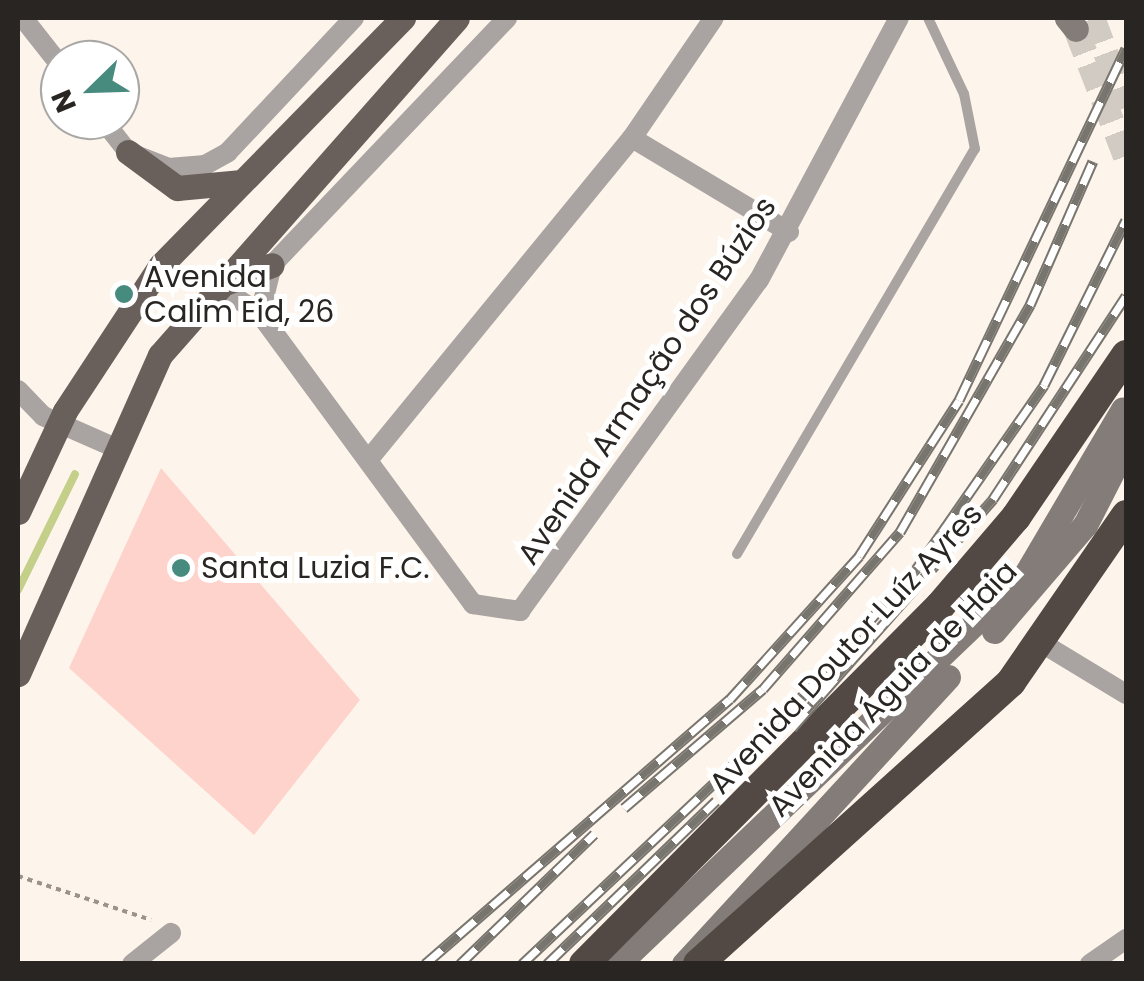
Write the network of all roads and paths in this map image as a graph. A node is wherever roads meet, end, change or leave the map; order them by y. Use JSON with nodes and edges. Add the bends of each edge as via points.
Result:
{"nodes":[{"id":1,"x":23,"y":18,"type":"edge"},
{"id":2,"x":354,"y":18,"type":"edge"},
{"id":3,"x":403,"y":18,"type":"edge"},
{"id":4,"x":457,"y":18,"type":"edge"},
{"id":5,"x":508,"y":18,"type":"edge"},
{"id":6,"x":714,"y":18,"type":"edge"},
{"id":7,"x":898,"y":18,"type":"edge"},
{"id":8,"x":928,"y":18,"type":"edge"},
{"id":9,"x":40,"y":40,"type":"edge"},
{"id":10,"x":632,"y":138,"type":"junction"},
{"id":11,"x":119,"y":140,"type":"edge"},
{"id":12,"x":128,"y":152,"type":"junction"},
{"id":13,"x":242,"y":182,"type":"junction"},
{"id":14,"x":788,"y":232,"type":"junction"},
{"id":15,"x":272,"y":265,"type":"junction"},
{"id":16,"x":217,"y":285,"type":"junction"},
{"id":17,"x":260,"y":314,"type":"junction"},
{"id":18,"x":1126,"y":355,"type":"edge"},
{"id":19,"x":18,"y":390,"type":"edge"},
{"id":20,"x":1123,"y":409,"type":"dead end"},
{"id":21,"x":68,"y":428,"type":"junction"},
{"id":22,"x":1126,"y":444,"type":"edge"},
{"id":23,"x":114,"y":448,"type":"junction"},
{"id":24,"x":369,"y":460,"type":"junction"},
{"id":25,"x":18,"y":512,"type":"edge"},
{"id":26,"x":1126,"y":515,"type":"edge"},
{"id":27,"x":737,"y":554,"type":"dead end"},
{"id":28,"x":1045,"y":644,"type":"junction"},
{"id":29,"x":18,"y":674,"type":"edge"},
{"id":30,"x":1126,"y":694,"type":"edge"},
{"id":31,"x":18,"y":876,"type":"edge"},
{"id":32,"x":172,"y":934,"type":"joint"},
{"id":33,"x":1126,"y":939,"type":"edge"},
{"id":34,"x":132,"y":964,"type":"edge"},
{"id":35,"x":584,"y":964,"type":"edge"},
{"id":36,"x":618,"y":964,"type":"edge"},
{"id":37,"x":684,"y":964,"type":"edge"},
{"id":38,"x":698,"y":964,"type":"edge"},
{"id":39,"x":1090,"y":964,"type":"edge"}],
"edges":[{"from":1,"to":9,"type":"street"},
{"from":2,"to":12,"type":"street","via":[[228,152],[185,169]]},
{"from":3,"to":13,"type":"main road"},
{"from":4,"to":16,"type":"main road"},
{"from":5,"to":15,"type":"street"},
{"from":6,"to":10,"type":"street"},
{"from":7,"to":14,"type":"street","name":"Avenida Armação dos Búzios"},
{"from":8,"to":27,"type":"lane","via":[[964,94],[975,149]]},
{"from":10,"to":14,"type":"street"},
{"from":10,"to":24,"type":"street"},
{"from":11,"to":12,"type":"street"},
{"from":12,"to":13,"type":"main road","via":[[177,188]]},
{"from":13,"to":21,"type":"main road","via":[[161,265]]},
{"from":14,"to":24,"type":"street","name":"Avenida Armação dos Búzios","via":[[520,611],[473,604]]},
{"from":15,"to":16,"type":"main road"},
{"from":15,"to":17,"type":"street"},
{"from":16,"to":17,"type":"street"},
{"from":16,"to":23,"type":"main road","via":[[160,354]]},
{"from":17,"to":24,"type":"street"},
{"from":18,"to":35,"type":"highway","name":"Avenida Doutor Luíz Ayres","via":[[1016,518],[940,606]]},
{"from":19,"to":21,"type":"street"},
{"from":20,"to":36,"type":"main road","name":"Avenida Águia de Haia","via":[[1026,574]]},
{"from":21,"to":23,"type":"street"},
{"from":21,"to":25,"type":"main road"},
{"from":22,"to":37,"type":"main road","name":"Avenida Águia de Haia","via":[[1040,586]]},
{"from":23,"to":29,"type":"main road"},
{"from":26,"to":28,"type":"highway"},
{"from":28,"to":30,"type":"street"},
{"from":28,"to":38,"type":"highway","via":[[971,723]]},
{"from":31,"to":32,"type":"path"},
{"from":32,"to":34,"type":"street"},
{"from":33,"to":39,"type":"street"}]}
